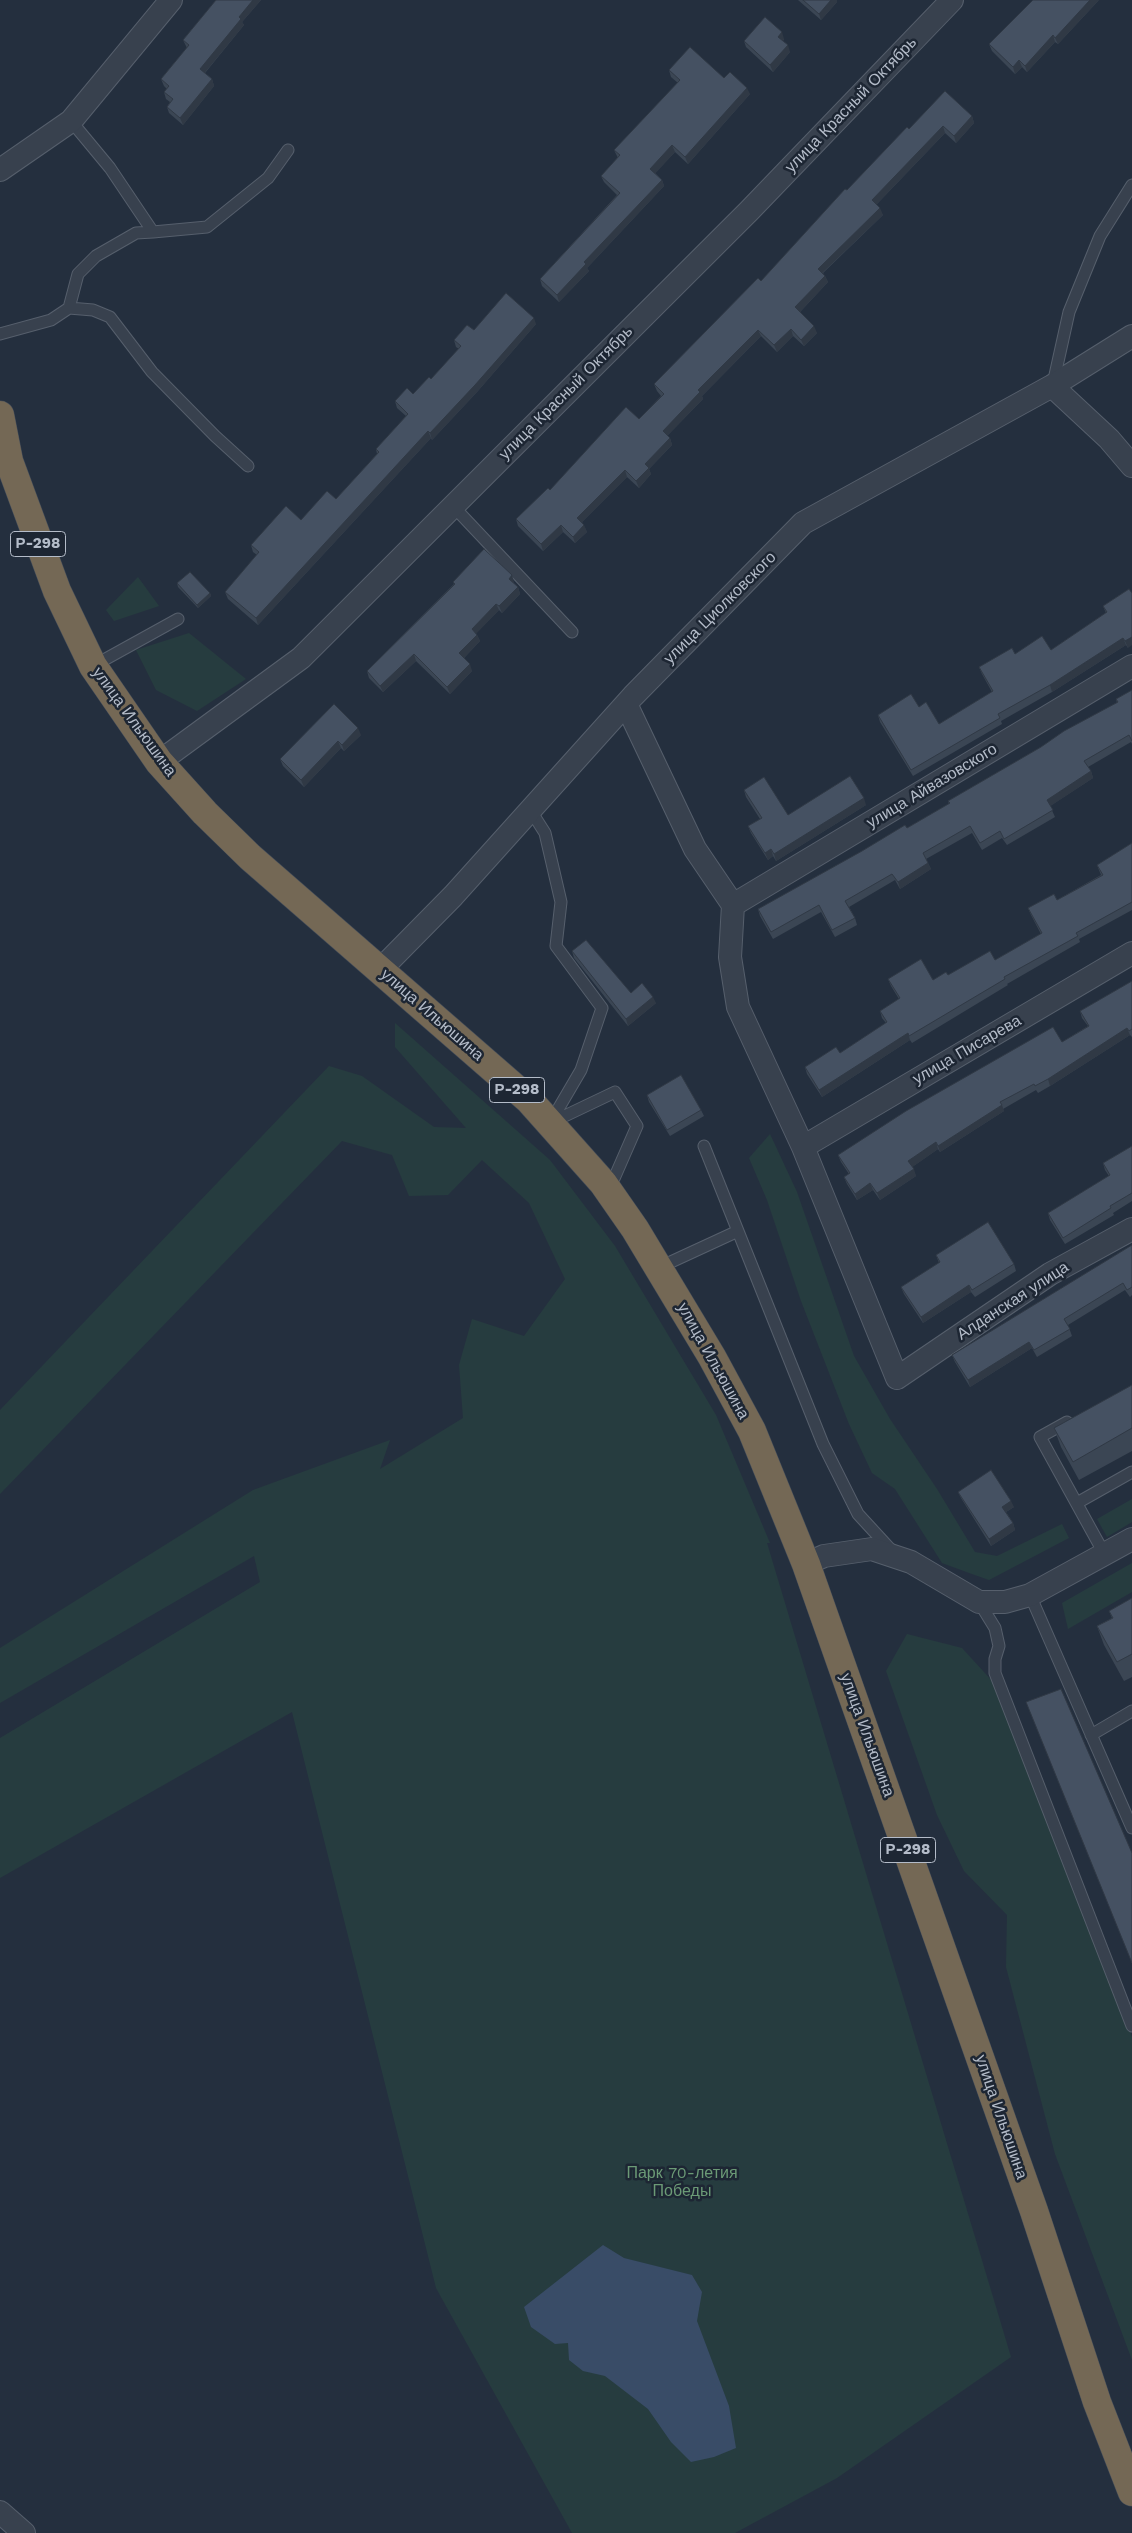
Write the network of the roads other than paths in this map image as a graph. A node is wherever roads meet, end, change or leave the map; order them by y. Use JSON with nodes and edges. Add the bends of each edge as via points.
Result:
{"nodes":[{"id":1,"x":172,"y":0,"type":"edge"},
{"id":2,"x":952,"y":0,"type":"edge"},
{"id":3,"x":71,"y":121,"type":"junction"},
{"id":4,"x":288,"y":150,"type":"dead end"},
{"id":5,"x":0,"y":170,"type":"edge"},
{"id":6,"x":1132,"y":185,"type":"edge"},
{"id":7,"x":153,"y":232,"type":"junction"},
{"id":8,"x":69,"y":308,"type":"junction"},
{"id":9,"x":0,"y":334,"type":"edge"},
{"id":10,"x":1132,"y":336,"type":"edge"},
{"id":11,"x":1052,"y":386,"type":"junction"},
{"id":12,"x":0,"y":416,"type":"edge"},
{"id":13,"x":4,"y":458,"type":"edge"},
{"id":14,"x":248,"y":466,"type":"dead end"},
{"id":15,"x":1132,"y":466,"type":"edge"},
{"id":16,"x":453,"y":506,"type":"junction"},
{"id":17,"x":178,"y":619,"type":"dead end"},
{"id":18,"x":572,"y":632,"type":"dead end"},
{"id":19,"x":93,"y":666,"type":"junction"},
{"id":20,"x":1132,"y":666,"type":"edge"},
{"id":21,"x":626,"y":704,"type":"junction"},
{"id":22,"x":159,"y":762,"type":"junction"},
{"id":23,"x":531,"y":811,"type":"junction"},
{"id":24,"x":733,"y":905,"type":"junction"},
{"id":25,"x":1132,"y":953,"type":"edge"},
{"id":26,"x":380,"y":970,"type":"junction"},
{"id":27,"x":550,"y":1123,"type":"junction"},
{"id":28,"x":704,"y":1146,"type":"dead end"},
{"id":29,"x":803,"y":1147,"type":"junction"},
{"id":30,"x":608,"y":1191,"type":"junction"},
{"id":31,"x":1132,"y":1229,"type":"edge"},
{"id":32,"x":738,"y":1231,"type":"junction"},
{"id":33,"x":660,"y":1267,"type":"junction"},
{"id":34,"x":1082,"y":1414,"type":"edge"},
{"id":35,"x":1132,"y":1472,"type":"edge"},
{"id":36,"x":1077,"y":1503,"type":"junction"},
{"id":37,"x":1132,"y":1539,"type":"edge"},
{"id":38,"x":1105,"y":1555,"type":"junction"},
{"id":39,"x":897,"y":1556,"type":"junction"},
{"id":40,"x":806,"y":1564,"type":"junction"},
{"id":41,"x":1030,"y":1595,"type":"junction"},
{"id":42,"x":979,"y":1602,"type":"junction"},
{"id":43,"x":1132,"y":1712,"type":"edge"},
{"id":44,"x":1091,"y":1734,"type":"junction"},
{"id":45,"x":1132,"y":1828,"type":"edge"},
{"id":46,"x":1132,"y":2026,"type":"edge"},
{"id":47,"x":1132,"y":2492,"type":"edge"},
{"id":48,"x":0,"y":2512,"type":"edge"},
{"id":49,"x":24,"y":2533,"type":"edge"}],
"edges":[{"from":1,"to":3,"type":"street"},
{"from":2,"to":16,"type":"street","name":"улица Красный Октябрь","via":[[749,211]]},
{"from":3,"to":5,"type":"street"},
{"from":3,"to":7,"type":"lane","via":[[110,168]]},
{"from":4,"to":7,"type":"lane","via":[[268,178],[207,227]]},
{"from":6,"to":11,"type":"lane","via":[[1100,236],[1069,312]]},
{"from":7,"to":8,"type":"lane","via":[[136,233],[96,256],[78,274]]},
{"from":8,"to":9,"type":"lane","via":[[51,320]]},
{"from":8,"to":14,"type":"lane","via":[[93,310],[110,317],[152,372]]},
{"from":10,"to":11,"type":"street","name":"улица Циолковского"},
{"from":11,"to":15,"type":"street","via":[[1109,439]]},
{"from":11,"to":21,"type":"street","name":"улица Циолковского","via":[[803,523]]},
{"from":12,"to":13,"type":"highway","name":"улица Ильюшина","number":"Р-298"},
{"from":13,"to":19,"type":"highway","name":"улица Ильюшина","number":"Р-298","via":[[54,584]]},
{"from":16,"to":18,"type":"lane"},
{"from":16,"to":22,"type":"street","name":"улица Красный Октябрь","via":[[301,658]]},
{"from":17,"to":19,"type":"lane"},
{"from":19,"to":22,"type":"highway","name":"улица Ильюшина","number":"Р-298"},
{"from":20,"to":24,"type":"street","name":"улица Айвазовского"},
{"from":21,"to":23,"type":"street","name":"улица Циолковского"},
{"from":21,"to":24,"type":"street","via":[[695,849]]},
{"from":22,"to":26,"type":"highway","name":"улица Ильюшина","number":"Р-298","via":[[250,857]]},
{"from":23,"to":26,"type":"street","name":"улица Циолковского"},
{"from":23,"to":27,"type":"lane","via":[[545,833],[561,902],[556,946],[602,1008],[581,1070]]},
{"from":24,"to":29,"type":"street","via":[[730,957],[738,1007]]},
{"from":25,"to":29,"type":"street","name":"улица Писарева"},
{"from":26,"to":27,"type":"highway","name":"улица Ильюшина","number":"Р-298","via":[[529,1100]]},
{"from":27,"to":30,"type":"highway","name":"улица Ильюшина","number":"Р-298"},
{"from":27,"to":30,"type":"lane","via":[[615,1092],[638,1126]]},
{"from":28,"to":32,"type":"lane"},
{"from":29,"to":31,"type":"street","name":"Алданская улица","via":[[897,1378],[1050,1274]]},
{"from":30,"to":33,"type":"highway","name":"улица Ильюшина","number":"Р-298"},
{"from":32,"to":33,"type":"lane"},
{"from":32,"to":39,"type":"lane","via":[[823,1444],[858,1514]]},
{"from":33,"to":40,"type":"highway","name":"улица Ильюшина","number":"Р-298","via":[[752,1431]]},
{"from":34,"to":36,"type":"lane","via":[[1040,1437]]},
{"from":35,"to":36,"type":"lane"},
{"from":36,"to":38,"type":"lane"},
{"from":37,"to":38,"type":"street"},
{"from":38,"to":41,"type":"street"},
{"from":39,"to":40,"type":"street","via":[[872,1549],[824,1556]]},
{"from":39,"to":42,"type":"street"},
{"from":40,"to":47,"type":"highway","name":"улица Ильюшина","number":"Р-298","via":[[1034,2211],[1097,2402]]},
{"from":41,"to":42,"type":"street","via":[[1005,1602]]},
{"from":41,"to":44,"type":"lane"},
{"from":42,"to":46,"type":"lane","via":[[995,1628],[999,1646],[995,1673]]},
{"from":43,"to":44,"type":"lane"},
{"from":44,"to":45,"type":"lane"},
{"from":48,"to":49,"type":"street"}]}
